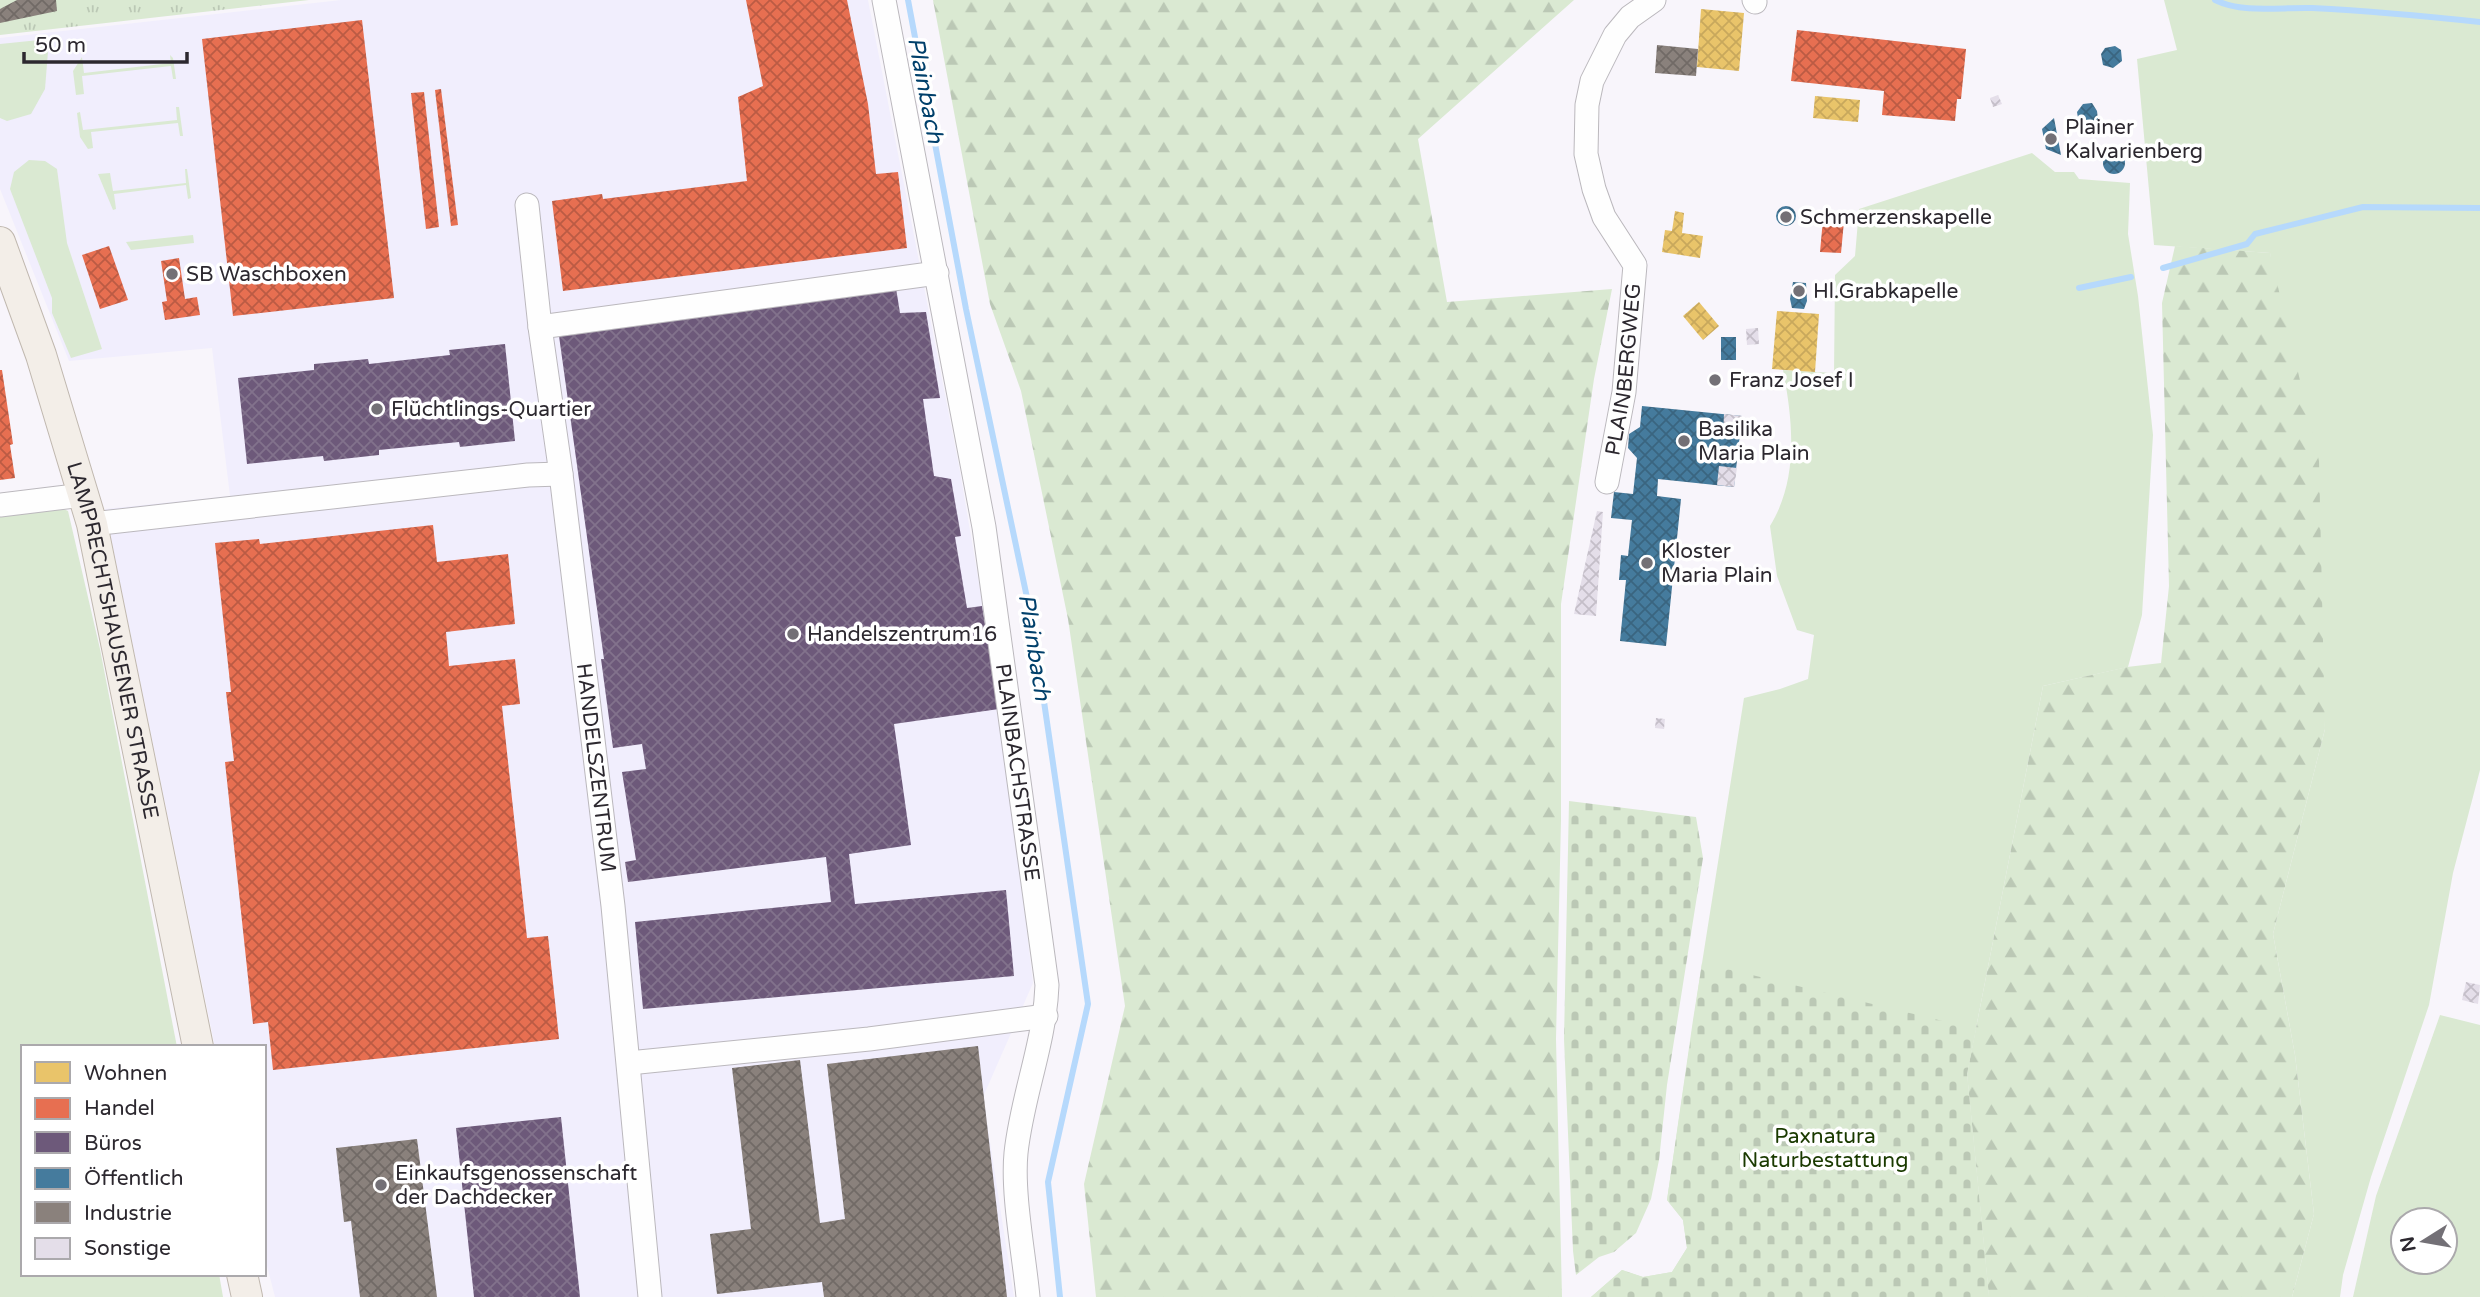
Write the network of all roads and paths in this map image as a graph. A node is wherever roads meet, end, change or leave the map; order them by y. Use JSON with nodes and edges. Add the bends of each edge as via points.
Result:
{"nodes":[{"id":1,"x":884,"y":0,"type":"edge"},
{"id":2,"x":1654,"y":0,"type":"edge"},
{"id":3,"x":527,"y":205,"type":"dead end"},
{"id":4,"x":0,"y":242,"type":"edge"},
{"id":5,"x":937,"y":273,"type":"junction"},
{"id":6,"x":540,"y":327,"type":"junction"},
{"id":7,"x":561,"y":474,"type":"junction"},
{"id":8,"x":1607,"y":482,"type":"dead end"},
{"id":9,"x":83,"y":495,"type":"junction"},
{"id":10,"x":0,"y":505,"type":"edge"},
{"id":11,"x":92,"y":524,"type":"junction"},
{"id":12,"x":1046,"y":1016,"type":"junction"},
{"id":13,"x":198,"y":1045,"type":"edge"},
{"id":14,"x":629,"y":1063,"type":"junction"},
{"id":15,"x":242,"y":1276,"type":"edge"},
{"id":16,"x":247,"y":1297,"type":"edge"},
{"id":17,"x":650,"y":1297,"type":"edge"},
{"id":18,"x":1028,"y":1297,"type":"edge"}],
"edges":[{"from":1,"to":5,"type":"street","name":"PLAINBACHSTRASSE"},
{"from":2,"to":8,"type":"street","name":"PLAINBERGWEG","via":[[1615,35],[1592,81],[1587,105],[1586,154],[1594,189],[1604,217],[1635,265],[1624,392]]},
{"from":3,"to":6,"type":"street","name":"HANDELSZENTRUM"},
{"from":4,"to":9,"type":"main road","name":"LAMPRECHTSHAUSENER STRASSE","via":[[41,355]]},
{"from":5,"to":6,"type":"street"},
{"from":5,"to":12,"type":"street","name":"PLAINBACHSTRASSE","via":[[984,527],[1046,972]]},
{"from":6,"to":7,"type":"street","name":"HANDELSZENTRUM"},
{"from":7,"to":11,"type":"street"},
{"from":7,"to":14,"type":"street","name":"HANDELSZENTRUM"},
{"from":9,"to":10,"type":"street"},
{"from":9,"to":11,"type":"main road","name":"LAMPRECHTSHAUSENER STRASSE"},
{"from":11,"to":13,"type":"main road","name":"LAMPRECHTSHAUSENER STRASSE"},
{"from":12,"to":14,"type":"street"},
{"from":12,"to":18,"type":"street","name":"PLAINBACHSTRASSE","via":[[1016,1154]]},
{"from":14,"to":17,"type":"street","name":"HANDELSZENTRUM"},
{"from":15,"to":16,"type":"main road"}]}
